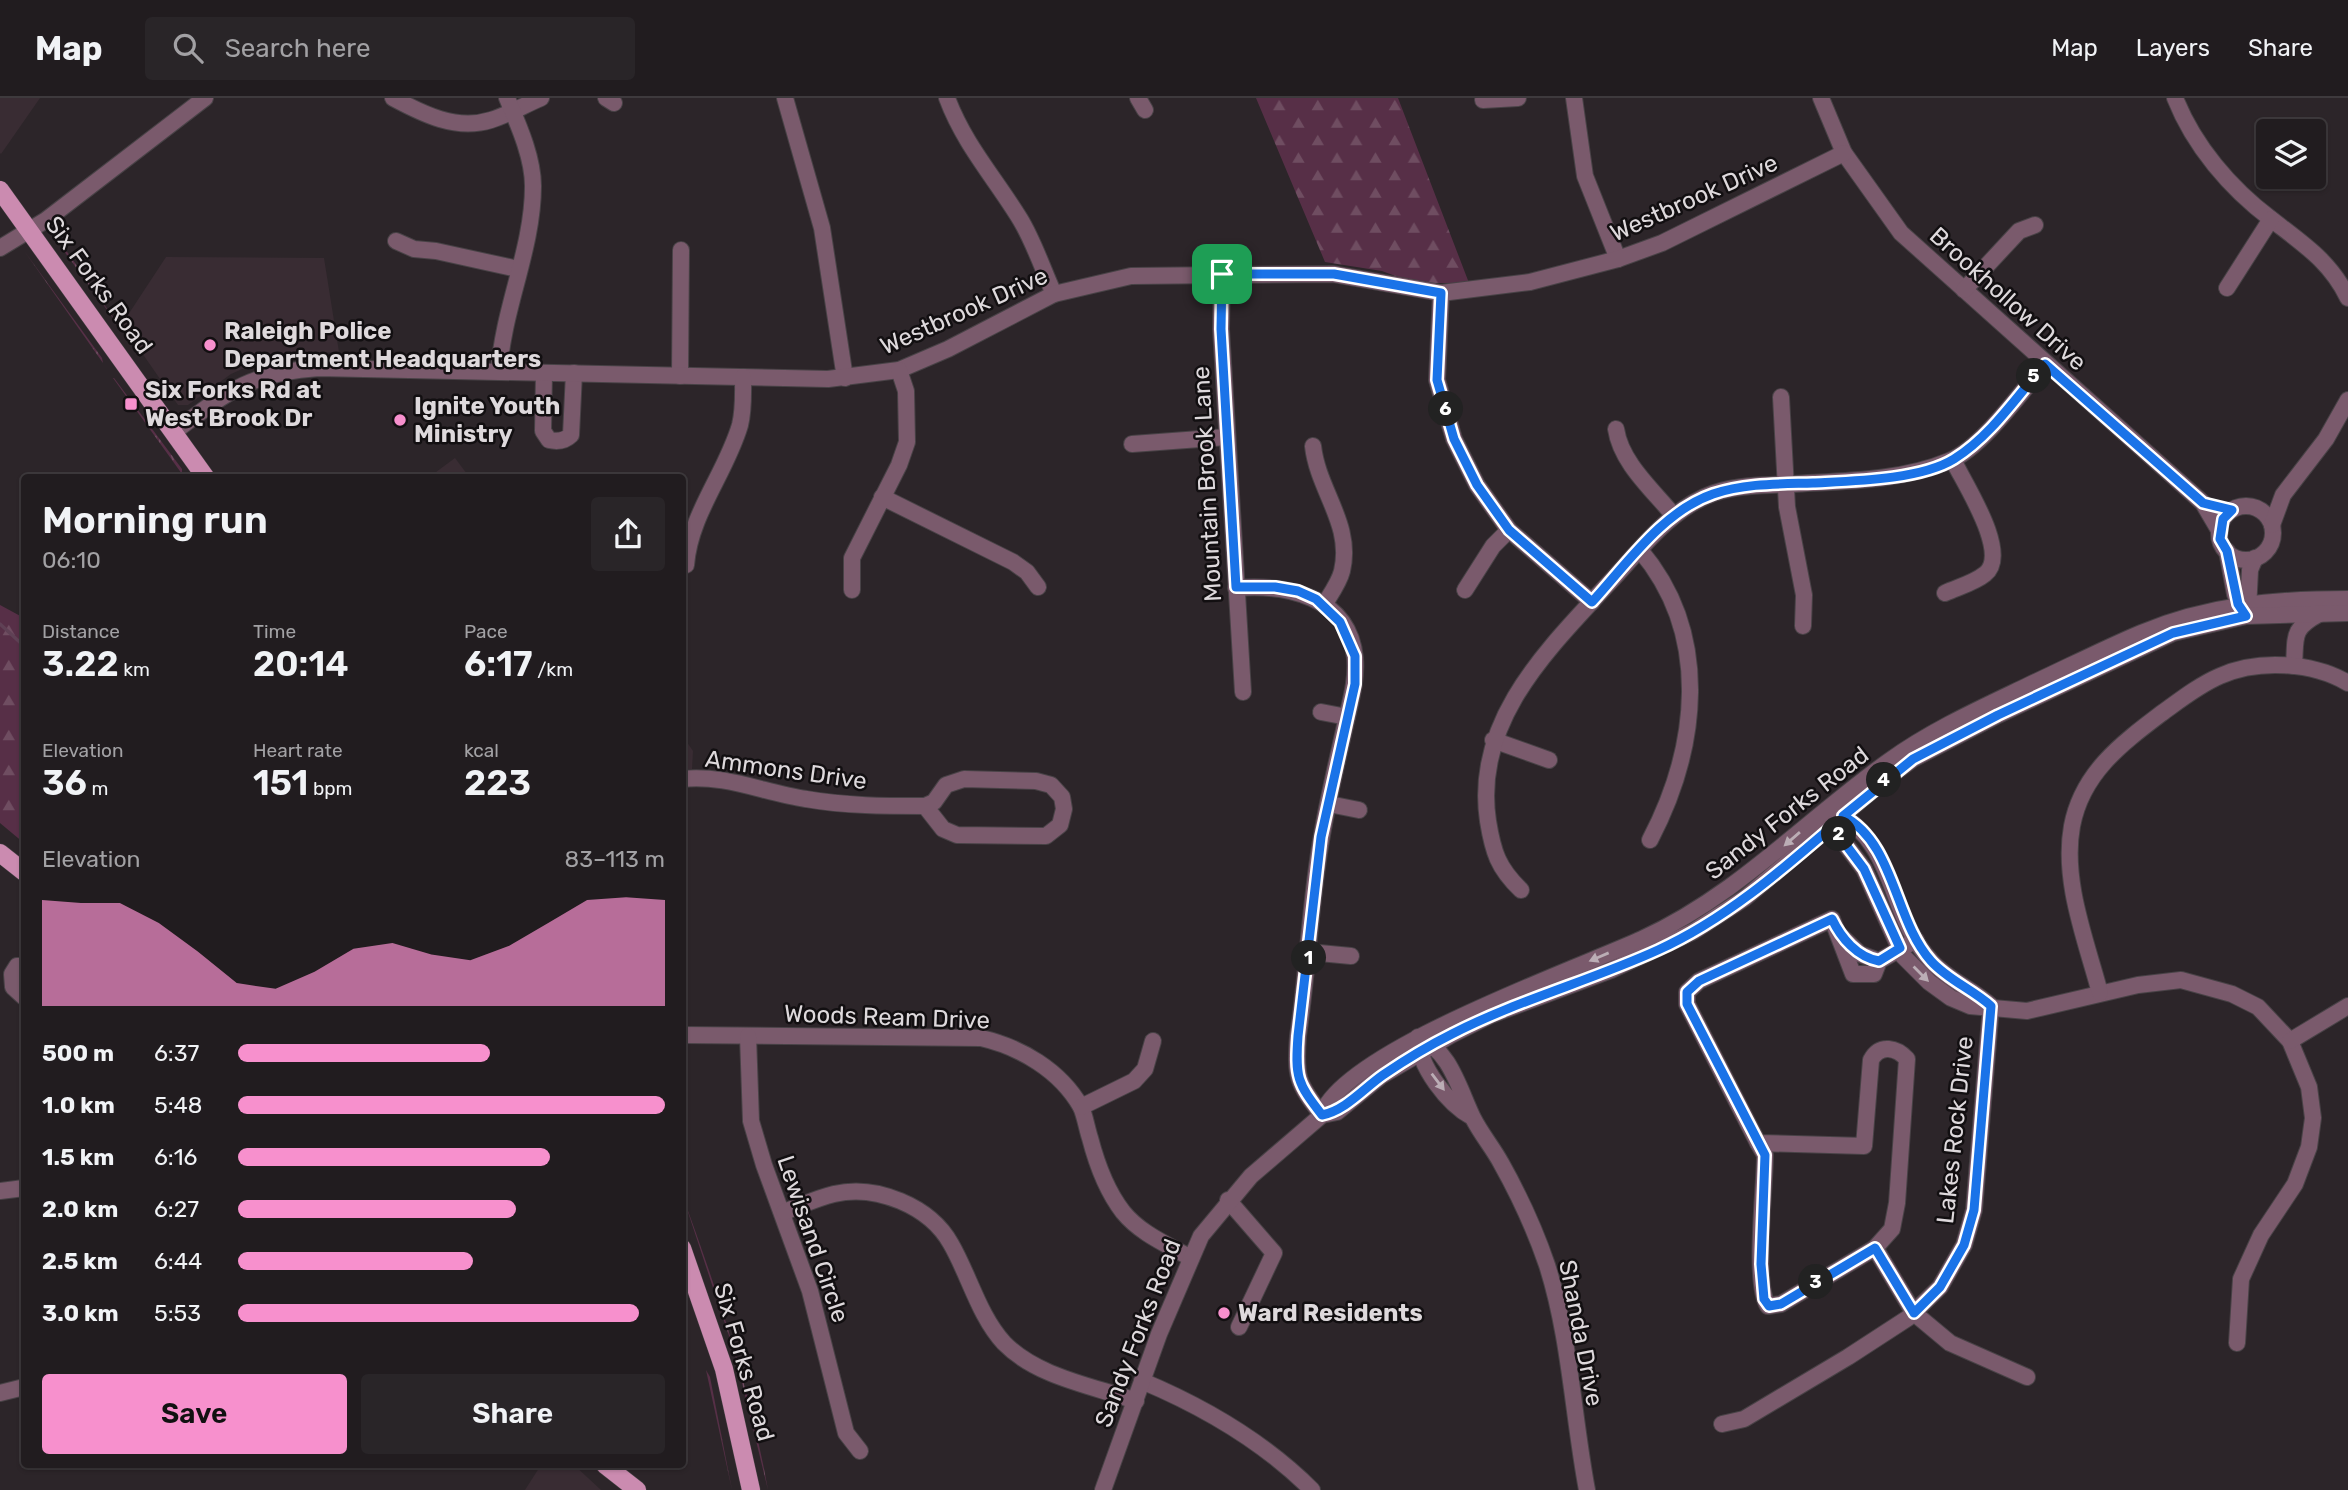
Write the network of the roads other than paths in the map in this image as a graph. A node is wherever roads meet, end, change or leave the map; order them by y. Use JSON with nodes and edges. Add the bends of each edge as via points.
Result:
{"nodes":[{"id":1,"x":205,"y":98,"type":"edge"},
{"id":2,"x":393,"y":98,"type":"edge"},
{"id":3,"x":541,"y":98,"type":"edge"},
{"id":4,"x":785,"y":98,"type":"edge"},
{"id":5,"x":947,"y":98,"type":"edge"},
{"id":6,"x":1518,"y":98,"type":"edge"},
{"id":7,"x":1574,"y":98,"type":"edge"},
{"id":8,"x":1821,"y":98,"type":"edge"},
{"id":9,"x":2175,"y":98,"type":"edge"},
{"id":10,"x":1483,"y":100,"type":"edge"},
{"id":11,"x":510,"y":104,"type":"edge"},
{"id":12,"x":1844,"y":153,"type":"junction"},
{"id":13,"x":0,"y":190,"type":"edge"},
{"id":14,"x":2271,"y":219,"type":"junction"},
{"id":15,"x":2035,"y":225,"type":"dead end"},
{"id":16,"x":30,"y":231,"type":"junction"},
{"id":17,"x":396,"y":241,"type":"dead end"},
{"id":18,"x":0,"y":248,"type":"edge"},
{"id":19,"x":681,"y":250,"type":"dead end"},
{"id":20,"x":1618,"y":259,"type":"junction"},
{"id":21,"x":518,"y":270,"type":"junction"},
{"id":22,"x":1222,"y":274,"type":"junction"},
{"id":23,"x":2228,"y":288,"type":"dead end"},
{"id":24,"x":1964,"y":290,"type":"junction"},
{"id":25,"x":1441,"y":293,"type":"junction"},
{"id":26,"x":1054,"y":294,"type":"junction"},
{"id":27,"x":2348,"y":298,"type":"edge"},
{"id":28,"x":2045,"y":364,"type":"junction"},
{"id":29,"x":899,"y":370,"type":"junction"},
{"id":30,"x":499,"y":372,"type":"junction"},
{"id":31,"x":544,"y":373,"type":"junction"},
{"id":32,"x":575,"y":373,"type":"junction"},
{"id":33,"x":680,"y":376,"type":"junction"},
{"id":34,"x":743,"y":377,"type":"junction"},
{"id":35,"x":845,"y":378,"type":"junction"},
{"id":36,"x":1782,"y":397,"type":"dead end"},
{"id":37,"x":2348,"y":400,"type":"edge"},
{"id":38,"x":1616,"y":429,"type":"dead end"},
{"id":39,"x":174,"y":432,"type":"junction"},
{"id":40,"x":1227,"y":438,"type":"junction"},
{"id":41,"x":1132,"y":444,"type":"dead end"},
{"id":42,"x":1313,"y":446,"type":"dead end"},
{"id":43,"x":1953,"y":460,"type":"junction"},
{"id":44,"x":203,"y":474,"type":"edge"},
{"id":45,"x":1787,"y":484,"type":"junction"},
{"id":46,"x":2283,"y":495,"type":"junction"},
{"id":47,"x":883,"y":497,"type":"junction"},
{"id":48,"x":2203,"y":503,"type":"junction"},
{"id":49,"x":2255,"y":508,"type":"junction"},
{"id":50,"x":2232,"y":510,"type":"junction"},
{"id":51,"x":1674,"y":516,"type":"junction"},
{"id":52,"x":2272,"y":525,"type":"junction"},
{"id":53,"x":1509,"y":530,"type":"junction"},
{"id":54,"x":2220,"y":532,"type":"junction"},
{"id":55,"x":1640,"y":550,"type":"junction"},
{"id":56,"x":2229,"y":553,"type":"junction"},
{"id":57,"x":2255,"y":558,"type":"junction"},
{"id":58,"x":686,"y":565,"type":"dead end"},
{"id":59,"x":1038,"y":587,"type":"dead end"},
{"id":60,"x":1236,"y":587,"type":"junction"},
{"id":61,"x":852,"y":590,"type":"dead end"},
{"id":62,"x":1465,"y":590,"type":"dead end"},
{"id":63,"x":1945,"y":593,"type":"dead end"},
{"id":64,"x":2348,"y":599,"type":"edge"},
{"id":65,"x":1592,"y":602,"type":"junction"},
{"id":66,"x":1324,"y":605,"type":"junction"},
{"id":67,"x":2244,"y":607,"type":"junction"},
{"id":68,"x":2275,"y":613,"type":"junction"},
{"id":69,"x":2321,"y":613,"type":"junction"},
{"id":70,"x":2348,"y":613,"type":"edge"},
{"id":71,"x":1803,"y":626,"type":"dead end"},
{"id":72,"x":2296,"y":632,"type":"junction"},
{"id":73,"x":2294,"y":666,"type":"junction"},
{"id":74,"x":2348,"y":683,"type":"edge"},
{"id":75,"x":1243,"y":692,"type":"dead end"},
{"id":76,"x":1321,"y":712,"type":"dead end"},
{"id":77,"x":1347,"y":717,"type":"junction"},
{"id":78,"x":1493,"y":740,"type":"junction"},
{"id":79,"x":1549,"y":760,"type":"dead end"},
{"id":80,"x":686,"y":779,"type":"edge"},
{"id":81,"x":1329,"y":804,"type":"junction"},
{"id":82,"x":925,"y":806,"type":"junction"},
{"id":83,"x":1359,"y":810,"type":"dead end"},
{"id":84,"x":1836,"y":816,"type":"junction"},
{"id":85,"x":1650,"y":840,"type":"dead end"},
{"id":86,"x":0,"y":853,"type":"edge"},
{"id":87,"x":21,"y":870,"type":"edge"},
{"id":88,"x":1521,"y":890,"type":"dead end"},
{"id":89,"x":1916,"y":940,"type":"junction"},
{"id":90,"x":1900,"y":948,"type":"junction"},
{"id":91,"x":1309,"y":952,"type":"junction"},
{"id":92,"x":1351,"y":956,"type":"dead end"},
{"id":93,"x":21,"y":965,"type":"edge"},
{"id":94,"x":2100,"y":993,"type":"junction"},
{"id":95,"x":21,"y":994,"type":"edge"},
{"id":96,"x":1991,"y":1006,"type":"junction"},
{"id":97,"x":2348,"y":1006,"type":"edge"},
{"id":98,"x":686,"y":1035,"type":"edge"},
{"id":99,"x":748,"y":1036,"type":"junction"},
{"id":100,"x":1153,"y":1041,"type":"dead end"},
{"id":101,"x":2290,"y":1041,"type":"junction"},
{"id":102,"x":1434,"y":1044,"type":"junction"},
{"id":103,"x":1418,"y":1045,"type":"junction"},
{"id":104,"x":1081,"y":1107,"type":"junction"},
{"id":105,"x":1322,"y":1115,"type":"junction"},
{"id":106,"x":1472,"y":1117,"type":"junction"},
{"id":107,"x":1758,"y":1143,"type":"junction"},
{"id":108,"x":21,"y":1188,"type":"edge"},
{"id":109,"x":0,"y":1191,"type":"edge"},
{"id":110,"x":1228,"y":1200,"type":"junction"},
{"id":111,"x":783,"y":1212,"type":"junction"},
{"id":112,"x":1875,"y":1248,"type":"junction"},
{"id":113,"x":1189,"y":1257,"type":"junction"},
{"id":114,"x":686,"y":1259,"type":"edge"},
{"id":115,"x":1914,"y":1313,"type":"junction"},
{"id":116,"x":1239,"y":1327,"type":"dead end"},
{"id":117,"x":2237,"y":1343,"type":"dead end"},
{"id":118,"x":2027,"y":1377,"type":"dead end"},
{"id":119,"x":1142,"y":1381,"type":"junction"},
{"id":120,"x":21,"y":1388,"type":"edge"},
{"id":121,"x":0,"y":1393,"type":"edge"},
{"id":122,"x":1136,"y":1401,"type":"junction"},
{"id":123,"x":1722,"y":1424,"type":"dead end"},
{"id":124,"x":860,"y":1451,"type":"dead end"},
{"id":125,"x":746,"y":1454,"type":"junction"},
{"id":126,"x":610,"y":1468,"type":"edge"},
{"id":127,"x":638,"y":1490,"type":"edge"},
{"id":128,"x":739,"y":1490,"type":"edge"},
{"id":129,"x":751,"y":1490,"type":"edge"},
{"id":130,"x":1103,"y":1490,"type":"edge"},
{"id":131,"x":1311,"y":1490,"type":"edge"},
{"id":132,"x":1587,"y":1490,"type":"edge"}],
"edges":[{"from":1,"to":16,"type":"street"},
{"from":2,"to":11,"type":"street","via":[[449,122],[491,120]]},
{"from":3,"to":11,"type":"street"},
{"from":4,"to":35,"type":"street","via":[[822,229]]},
{"from":5,"to":26,"type":"street","via":[[978,161],[1021,220]]},
{"from":6,"to":10,"type":"street"},
{"from":7,"to":20,"type":"street","via":[[1585,176]]},
{"from":8,"to":12,"type":"street","name":"Brookhollow Drive"},
{"from":9,"to":14,"type":"street","via":[[2190,129],[2221,172]]},
{"from":11,"to":21,"type":"street","via":[[533,183],[530,222]]},
{"from":12,"to":20,"type":"street","name":"Westbrook Drive","via":[[1698,226]]},
{"from":12,"to":24,"type":"street","name":"Brookhollow Drive","via":[[1901,233]]},
{"from":13,"to":16,"type":"main road","name":"Six Forks Road"},
{"from":14,"to":23,"type":"street"},
{"from":14,"to":27,"type":"street","via":[[2318,254]]},
{"from":15,"to":24,"type":"street","via":[[2019,231]]},
{"from":16,"to":18,"type":"street"},
{"from":16,"to":39,"type":"main road","name":"Six Forks Road"},
{"from":17,"to":21,"type":"street","via":[[414,249]]},
{"from":19,"to":33,"type":"street"},
{"from":20,"to":25,"type":"street","name":"Westbrook Drive","via":[[1530,282]]},
{"from":21,"to":30,"type":"street","via":[[505,320]]},
{"from":22,"to":25,"type":"street","name":"Westbrook Drive","via":[[1334,274]]},
{"from":22,"to":26,"type":"street","name":"Westbrook Drive","via":[[1131,276]]},
{"from":22,"to":40,"type":"street","name":"Mountain Brook Lane"},
{"from":24,"to":28,"type":"street","name":"Brookhollow Drive"},
{"from":25,"to":53,"type":"street","via":[[1437,380],[1454,439],[1477,485]]},
{"from":26,"to":29,"type":"street","name":"Westbrook Drive"},
{"from":28,"to":43,"type":"street","via":[[1997,422]]},
{"from":28,"to":48,"type":"street","name":"Brookhollow Drive"},
{"from":29,"to":35,"type":"street","name":"Westbrook Drive"},
{"from":29,"to":47,"type":"street","via":[[906,390],[907,442]]},
{"from":30,"to":31,"type":"street","name":"Westbrook Drive"},
{"from":30,"to":39,"type":"street","name":"Westbrook Drive","via":[[283,370],[236,387]]},
{"from":31,"to":32,"type":"street","name":"Westbrook Drive"},
{"from":31,"to":32,"type":"street","via":[[543,431],[555,441],[571,435]]},
{"from":32,"to":33,"type":"street","name":"Westbrook Drive"},
{"from":33,"to":34,"type":"street","name":"Westbrook Drive"},
{"from":34,"to":35,"type":"street","name":"Westbrook Drive"},
{"from":34,"to":58,"type":"street","via":[[741,422],[690,536]]},
{"from":36,"to":45,"type":"street"},
{"from":37,"to":46,"type":"street","via":[[2326,439]]},
{"from":38,"to":51,"type":"street","via":[[1625,457]]},
{"from":39,"to":44,"type":"main road","name":"Six Forks Road"},
{"from":40,"to":41,"type":"street"},
{"from":40,"to":60,"type":"street","name":"Mountain Brook Lane"},
{"from":42,"to":66,"type":"street","via":[[1320,480],[1342,524],[1345,549],[1341,574]]},
{"from":43,"to":45,"type":"street","via":[[1908,473]]},
{"from":43,"to":63,"type":"street","via":[[1993,544],[1995,560],[1987,573]]},
{"from":45,"to":51,"type":"street","via":[[1714,493]]},
{"from":45,"to":71,"type":"street","via":[[1805,608]]},
{"from":46,"to":49,"type":"street","name":"Brookhollow Drive"},
{"from":46,"to":52,"type":"street"},
{"from":47,"to":59,"type":"street","via":[[1013,562]]},
{"from":47,"to":61,"type":"street","via":[[852,558]]},
{"from":48,"to":50,"type":"street","name":"Brookhollow Drive"},
{"from":48,"to":54,"type":"street","name":"Brookhollow Drive"},
{"from":49,"to":50,"type":"street","name":"Brookhollow Drive"},
{"from":49,"to":52,"type":"street"},
{"from":50,"to":54,"type":"street","via":[[2223,519]]},
{"from":51,"to":55,"type":"street"},
{"from":52,"to":57,"type":"street","via":[[2272,541]]},
{"from":53,"to":62,"type":"street"},
{"from":53,"to":65,"type":"street"},
{"from":54,"to":56,"type":"street","name":"Brookhollow Drive"},
{"from":55,"to":65,"type":"street"},
{"from":55,"to":85,"type":"street","via":[[1660,575],[1679,613],[1687,644],[1690,694],[1677,777],[1669,805]]},
{"from":56,"to":57,"type":"street"},
{"from":56,"to":67,"type":"street","name":"Brookhollow Drive"},
{"from":57,"to":67,"type":"street"},
{"from":60,"to":66,"type":"street","via":[[1298,591]]},
{"from":60,"to":75,"type":"street","name":"Mountain Brook Lane"},
{"from":64,"to":67,"type":"street","name":"Sandy Forks Road"},
{"from":65,"to":78,"type":"street","via":[[1516,692]]},
{"from":66,"to":77,"type":"street","via":[[1340,622],[1355,656],[1355,684]]},
{"from":67,"to":68,"type":"street","name":"Sandy Forks Road"},
{"from":67,"to":84,"type":"street","name":"Sandy Forks Road","via":[[2194,614],[2139,634],[1959,719],[1902,752]]},
{"from":68,"to":69,"type":"street","name":"Sandy Forks Road"},
{"from":68,"to":72,"type":"street"},
{"from":69,"to":70,"type":"street","name":"Sandy Forks Road"},
{"from":69,"to":72,"type":"street","via":[[2302,623]]},
{"from":72,"to":73,"type":"street"},
{"from":73,"to":74,"type":"street","via":[[2333,674]]},
{"from":73,"to":94,"type":"street","via":[[2257,666],[2220,676],[2122,743],[2088,782],[2079,798],[2069,859]]},
{"from":76,"to":77,"type":"street"},
{"from":77,"to":81,"type":"street"},
{"from":78,"to":79,"type":"street"},
{"from":78,"to":88,"type":"street","via":[[1484,794],[1492,843],[1503,873]]},
{"from":80,"to":82,"type":"street","name":"Ammons Drive","via":[[722,780],[848,805]]},
{"from":81,"to":83,"type":"street"},
{"from":81,"to":91,"type":"street","via":[[1321,837]]},
{"from":82,"to":82,"type":"street","via":[[934,802],[946,785],[964,779],[1051,785],[1062,797],[1064,809],[1060,825],[1046,836],[957,835],[943,829]]},
{"from":84,"to":89,"type":"street","via":[[1856,822],[1869,839]]},
{"from":84,"to":90,"type":"street","via":[[1840,837],[1864,869]]},
{"from":84,"to":102,"type":"street","name":"Sandy Forks Road","via":[[1745,898],[1694,931],[1611,970],[1491,1015]]},
{"from":84,"to":103,"type":"street","name":"Sandy Forks Road","one_way":true,"via":[[1680,920]]},
{"from":86,"to":87,"type":"main road"},
{"from":89,"to":90,"type":"street"},
{"from":89,"to":96,"type":"street","via":[[1931,961]]},
{"from":90,"to":96,"type":"street","one_way":true,"via":[[1903,957],[1951,998],[1970,1006]]},
{"from":90,"to":107,"type":"street","via":[[1879,961],[1850,952],[1832,919],[1699,981],[1687,992],[1687,1004]]},
{"from":91,"to":92,"type":"street"},
{"from":91,"to":105,"type":"street","via":[[1296,1066],[1300,1086]]},
{"from":93,"to":95,"type":"street","via":[[12,974],[13,987]]},
{"from":94,"to":96,"type":"street","via":[[2027,1011]]},
{"from":94,"to":101,"type":"street","via":[[2181,980],[2201,984],[2258,1007]]},
{"from":96,"to":115,"type":"street","name":"Lakes Rock Drive","via":[[1974,1210],[1964,1245],[1940,1287]]},
{"from":97,"to":101,"type":"street"},
{"from":98,"to":99,"type":"street","name":"Woods Ream Drive"},
{"from":99,"to":104,"type":"street","name":"Woods Ream Drive","via":[[981,1038],[1032,1057]]},
{"from":99,"to":111,"type":"street","name":"Lewisand Circle","via":[[751,1121]]},
{"from":100,"to":104,"type":"street","via":[[1145,1069],[1134,1081]]},
{"from":101,"to":117,"type":"street","via":[[2309,1087],[2313,1118],[2309,1147],[2295,1184],[2261,1235],[2243,1274]]},
{"from":102,"to":103,"type":"street"},
{"from":102,"to":106,"type":"street","name":"Shanda Drive"},
{"from":103,"to":105,"type":"street","name":"Sandy Forks Road","via":[[1337,1112]]},
{"from":103,"to":106,"type":"street","name":"Shanda Drive","one_way":true,"via":[[1459,1110]]},
{"from":104,"to":113,"type":"street","name":"Woods Ream Drive","via":[[1108,1191],[1150,1236]]},
{"from":105,"to":110,"type":"street","name":"Sandy Forks Road"},
{"from":106,"to":132,"type":"street","name":"Shanda Drive","via":[[1512,1184],[1546,1264],[1562,1332]]},
{"from":107,"to":112,"type":"street","via":[[1765,1155],[1761,1264],[1764,1299],[1769,1306],[1781,1304]]},
{"from":107,"to":112,"type":"street","via":[[1864,1146],[1871,1060],[1874,1053],[1887,1048],[1899,1050],[1907,1059],[1897,1203],[1892,1229]]},
{"from":108,"to":109,"type":"street"},
{"from":110,"to":113,"type":"street","name":"Sandy Forks Road"},
{"from":110,"to":116,"type":"street","via":[[1274,1253]]},
{"from":111,"to":122,"type":"street","via":[[836,1194],[870,1193],[900,1201],[924,1215],[950,1241],[1003,1342],[1039,1368]]},
{"from":111,"to":124,"type":"street","name":"Lewisand Circle","via":[[810,1291],[846,1433]]},
{"from":112,"to":115,"type":"street"},
{"from":113,"to":119,"type":"street","name":"Sandy Forks Road"},
{"from":114,"to":125,"type":"main road","name":"Six Forks Road","via":[[717,1345]]},
{"from":115,"to":118,"type":"street","via":[[1950,1343]]},
{"from":115,"to":123,"type":"street","name":"Lakes Rock Drive","via":[[1745,1419]]},
{"from":119,"to":122,"type":"street","name":"Sandy Forks Road"},
{"from":119,"to":131,"type":"street","via":[[1261,1446]]},
{"from":120,"to":121,"type":"street"},
{"from":122,"to":130,"type":"street","name":"Sandy Forks Road"},
{"from":125,"to":128,"type":"main road"},
{"from":125,"to":129,"type":"main road","name":"Six Forks Road"},
{"from":126,"to":127,"type":"main road"}]}
